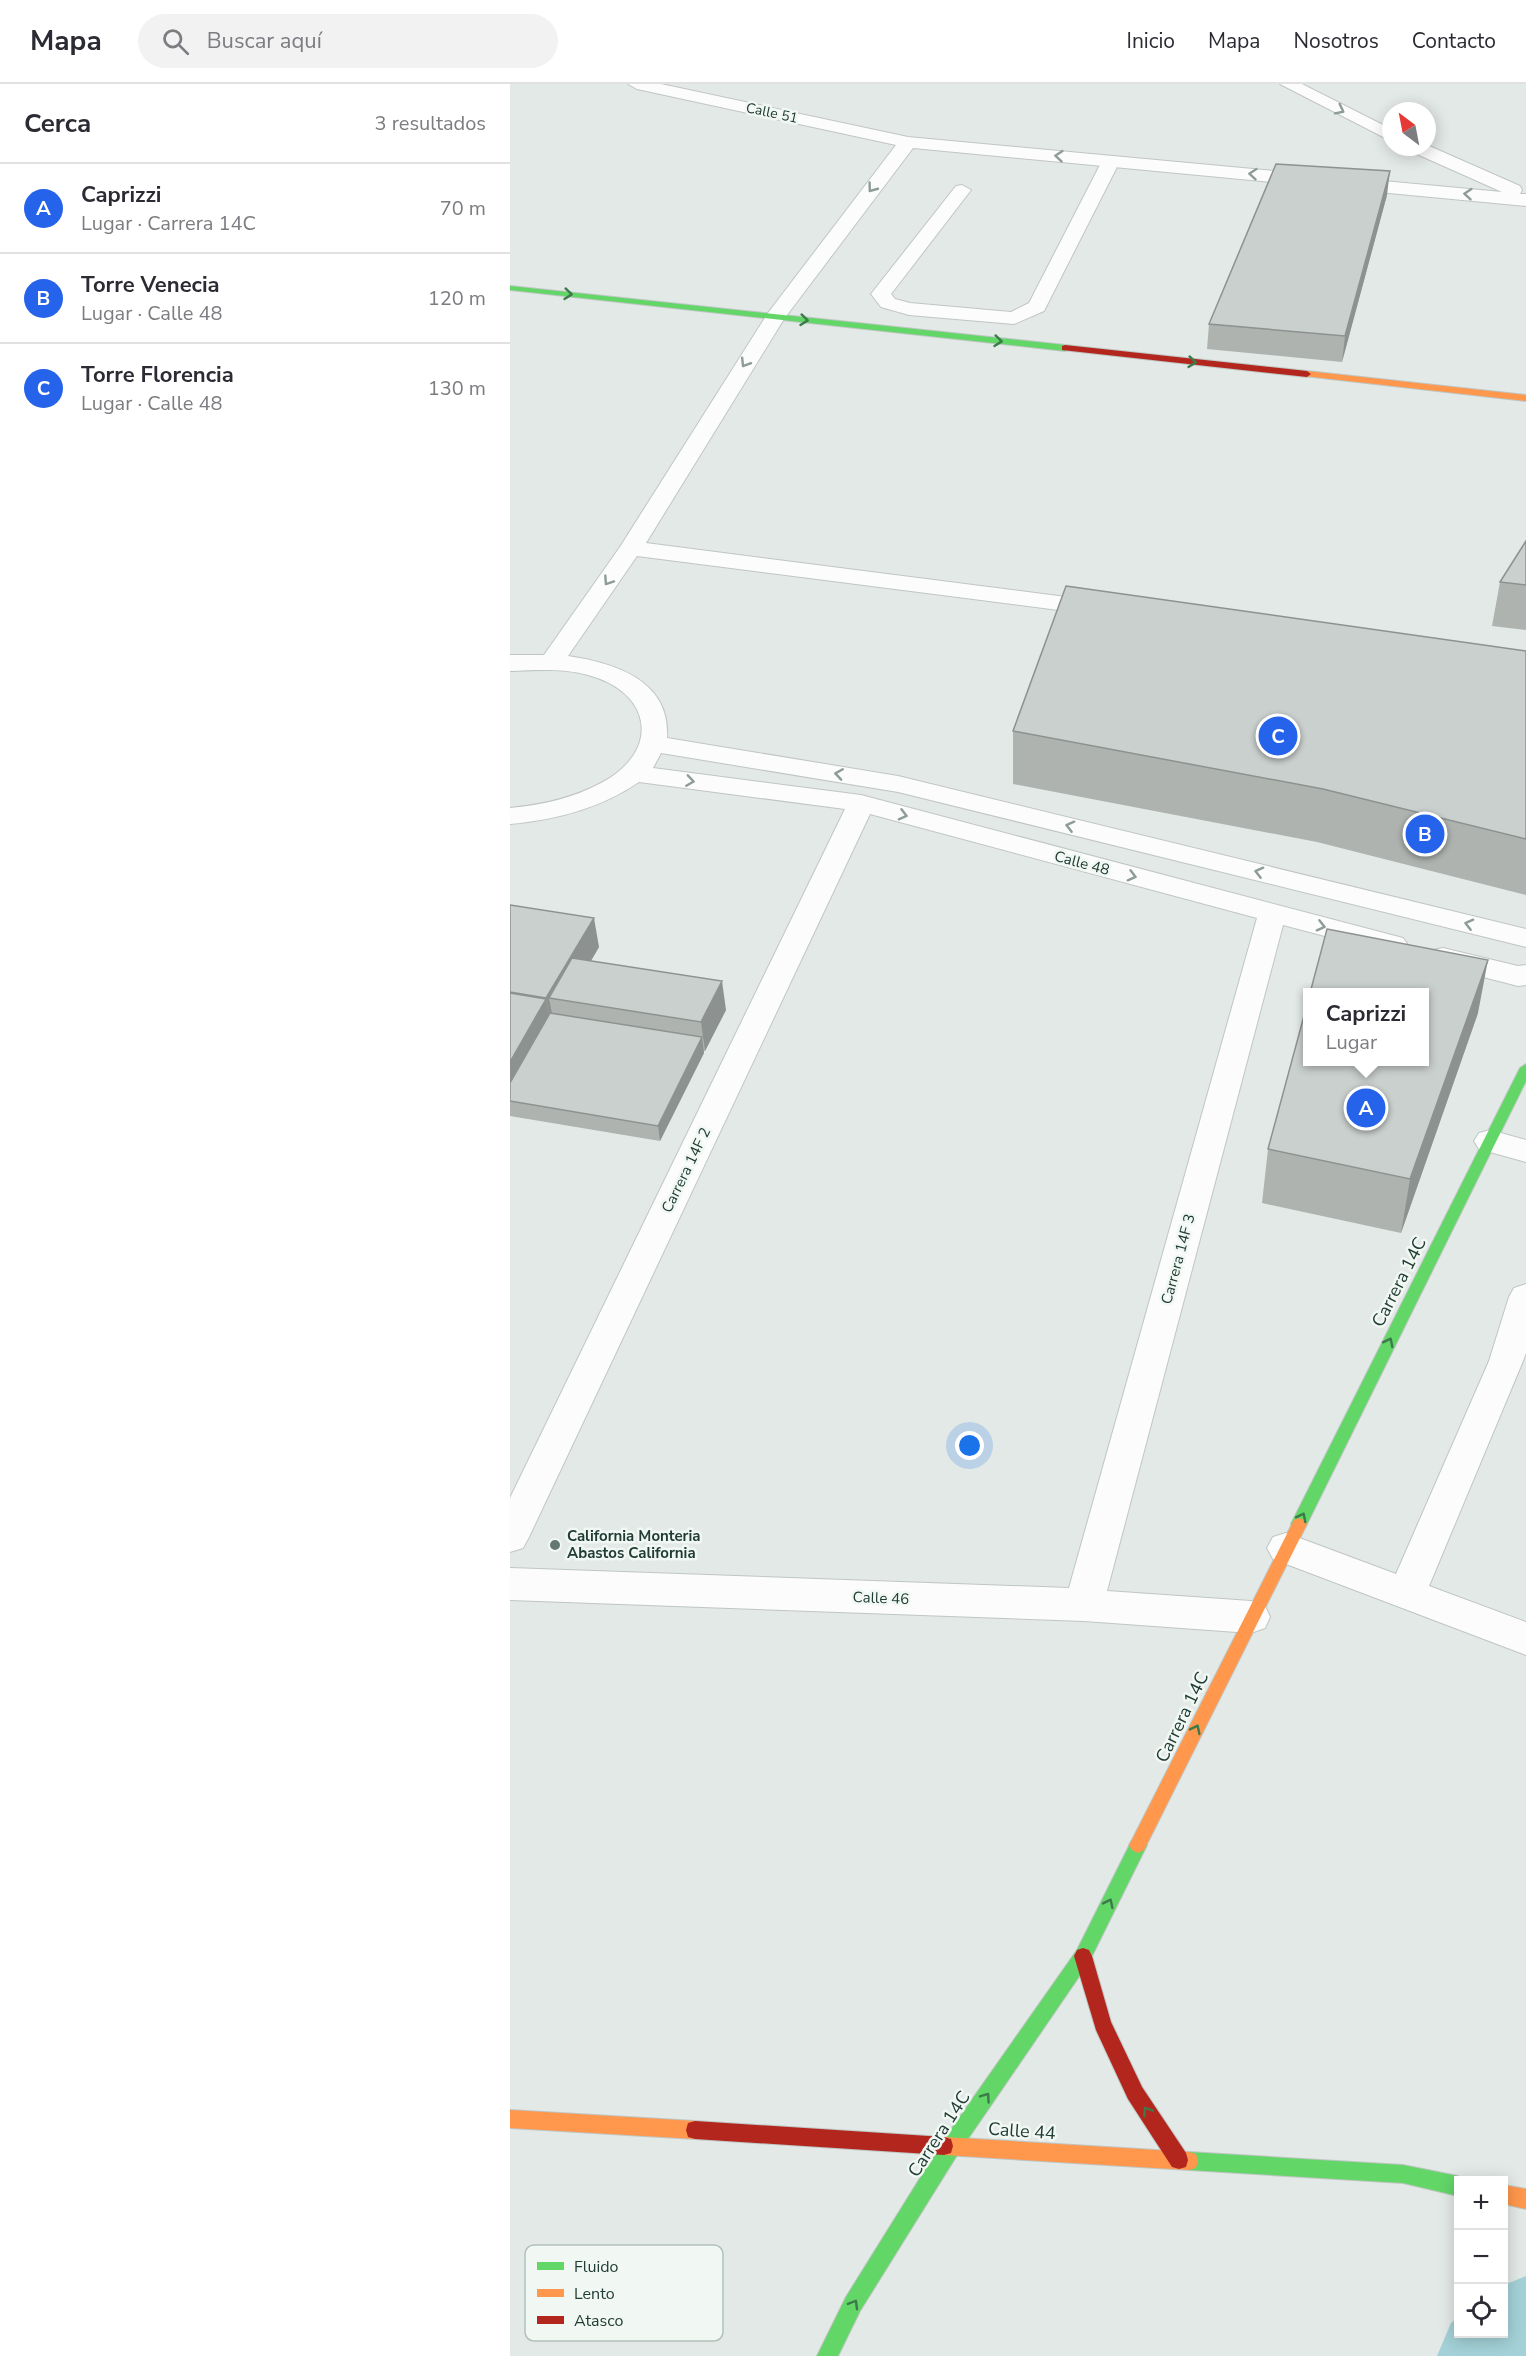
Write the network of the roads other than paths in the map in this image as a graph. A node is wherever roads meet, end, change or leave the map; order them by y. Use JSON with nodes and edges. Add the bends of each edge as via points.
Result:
{"nodes":[{"id":1,"x":637,"y":84,"type":"edge"},
{"id":2,"x":1289,"y":84,"type":"edge"},
{"id":3,"x":1382,"y":131,"type":"edge"},
{"id":4,"x":908,"y":142,"type":"junction"},
{"id":5,"x":1436,"y":156,"type":"edge"},
{"id":6,"x":1111,"y":161,"type":"junction"},
{"id":7,"x":962,"y":190,"type":"dead end"},
{"id":8,"x":1526,"y":195,"type":"edge"},
{"id":9,"x":1526,"y":200,"type":"edge"},
{"id":10,"x":510,"y":288,"type":"edge"},
{"id":11,"x":775,"y":316,"type":"junction"},
{"id":12,"x":1526,"y":398,"type":"edge"},
{"id":13,"x":631,"y":548,"type":"junction"},
{"id":14,"x":1125,"y":612,"type":"edge"},
{"id":15,"x":552,"y":662,"type":"junction"},
{"id":16,"x":510,"y":663,"type":"edge"},
{"id":17,"x":653,"y":744,"type":"junction"},
{"id":18,"x":632,"y":773,"type":"junction"},
{"id":19,"x":861,"y":803,"type":"junction"},
{"id":20,"x":510,"y":816,"type":"edge"},
{"id":21,"x":1272,"y":914,"type":"junction"},
{"id":22,"x":1526,"y":938,"type":"edge"},
{"id":23,"x":1526,"y":975,"type":"edge"},
{"id":24,"x":1526,"y":1068,"type":"edge"},
{"id":25,"x":1490,"y":1141,"type":"junction"},
{"id":26,"x":1526,"y":1151,"type":"edge"},
{"id":27,"x":1526,"y":1297,"type":"edge"},
{"id":28,"x":1516,"y":1364,"type":"edge"},
{"id":29,"x":510,"y":1537,"type":"edge"},
{"id":30,"x":1286,"y":1548,"type":"junction"},
{"id":31,"x":510,"y":1584,"type":"edge"},
{"id":32,"x":1406,"y":1595,"type":"junction"},
{"id":33,"x":1084,"y":1605,"type":"junction"},
{"id":34,"x":1251,"y":1617,"type":"junction"},
{"id":35,"x":1526,"y":1639,"type":"edge"},
{"id":36,"x":1083,"y":1956,"type":"junction"},
{"id":37,"x":510,"y":2119,"type":"edge"},
{"id":38,"x":952,"y":2145,"type":"junction"},
{"id":39,"x":1179,"y":2160,"type":"junction"},
{"id":40,"x":1454,"y":2185,"type":"edge"},
{"id":41,"x":1508,"y":2196,"type":"edge"},
{"id":42,"x":1526,"y":2199,"type":"edge"},
{"id":43,"x":827,"y":2356,"type":"edge"}],
"edges":[{"from":1,"to":4,"type":"street","name":"Calle 51"},
{"from":2,"to":3,"type":"street","one_way":true},
{"from":6,"to":4,"type":"street","name":"Calle 51","one_way":true},
{"from":4,"to":11,"type":"street","one_way":true},
{"from":5,"to":8,"type":"street"},
{"from":6,"to":7,"type":"lane","via":[[1037,307],[1014,318],[909,309],[888,303],[881,294]]},
{"from":9,"to":6,"type":"street","name":"Calle 51","one_way":true},
{"from":10,"to":11,"type":"street","one_way":true},
{"from":11,"to":12,"type":"street","one_way":true},
{"from":11,"to":13,"type":"street","one_way":true},
{"from":13,"to":14,"type":"street"},
{"from":13,"to":15,"type":"street","one_way":true},
{"from":15,"to":16,"type":"street"},
{"from":15,"to":17,"type":"street","via":[[590,667],[622,679],[645,697],[655,719]]},
{"from":17,"to":18,"type":"street"},
{"from":22,"to":17,"type":"street","one_way":true,"via":[[898,784]]},
{"from":18,"to":19,"type":"street","name":"Calle 48","one_way":true},
{"from":18,"to":20,"type":"street","via":[[605,791],[570,806]]},
{"from":19,"to":21,"type":"street","name":"Calle 48","one_way":true},
{"from":19,"to":29,"type":"street","name":"Carrera 14F 2"},
{"from":21,"to":23,"type":"street","name":"Calle 48","one_way":true},
{"from":21,"to":33,"type":"street","name":"Carrera 14F 3"},
{"from":24,"to":25,"type":"street","name":"Carrera 14C"},
{"from":25,"to":26,"type":"street"},
{"from":30,"to":25,"type":"street","name":"Carrera 14C","one_way":true},
{"from":27,"to":28,"type":"street"},
{"from":28,"to":32,"type":"street"},
{"from":30,"to":32,"type":"street"},
{"from":30,"to":34,"type":"street","name":"Carrera 14C"},
{"from":31,"to":33,"type":"street","name":"Calle 46"},
{"from":32,"to":35,"type":"street"},
{"from":33,"to":34,"type":"street","name":"Calle 46"},
{"from":36,"to":34,"type":"street","name":"Carrera 14C","one_way":true},
{"from":38,"to":36,"type":"street","name":"Carrera 14C","one_way":true},
{"from":39,"to":36,"type":"street","one_way":true,"via":[[1130,2084],[1102,2024]]},
{"from":37,"to":38,"type":"street","name":"Calle 44"},
{"from":38,"to":39,"type":"street","name":"Calle 44"},
{"from":43,"to":38,"type":"street","name":"Carrera 14C","one_way":true,"via":[[854,2304]]},
{"from":39,"to":40,"type":"street","name":"Calle 44","via":[[1403,2174]]},
{"from":41,"to":42,"type":"street"}]}
